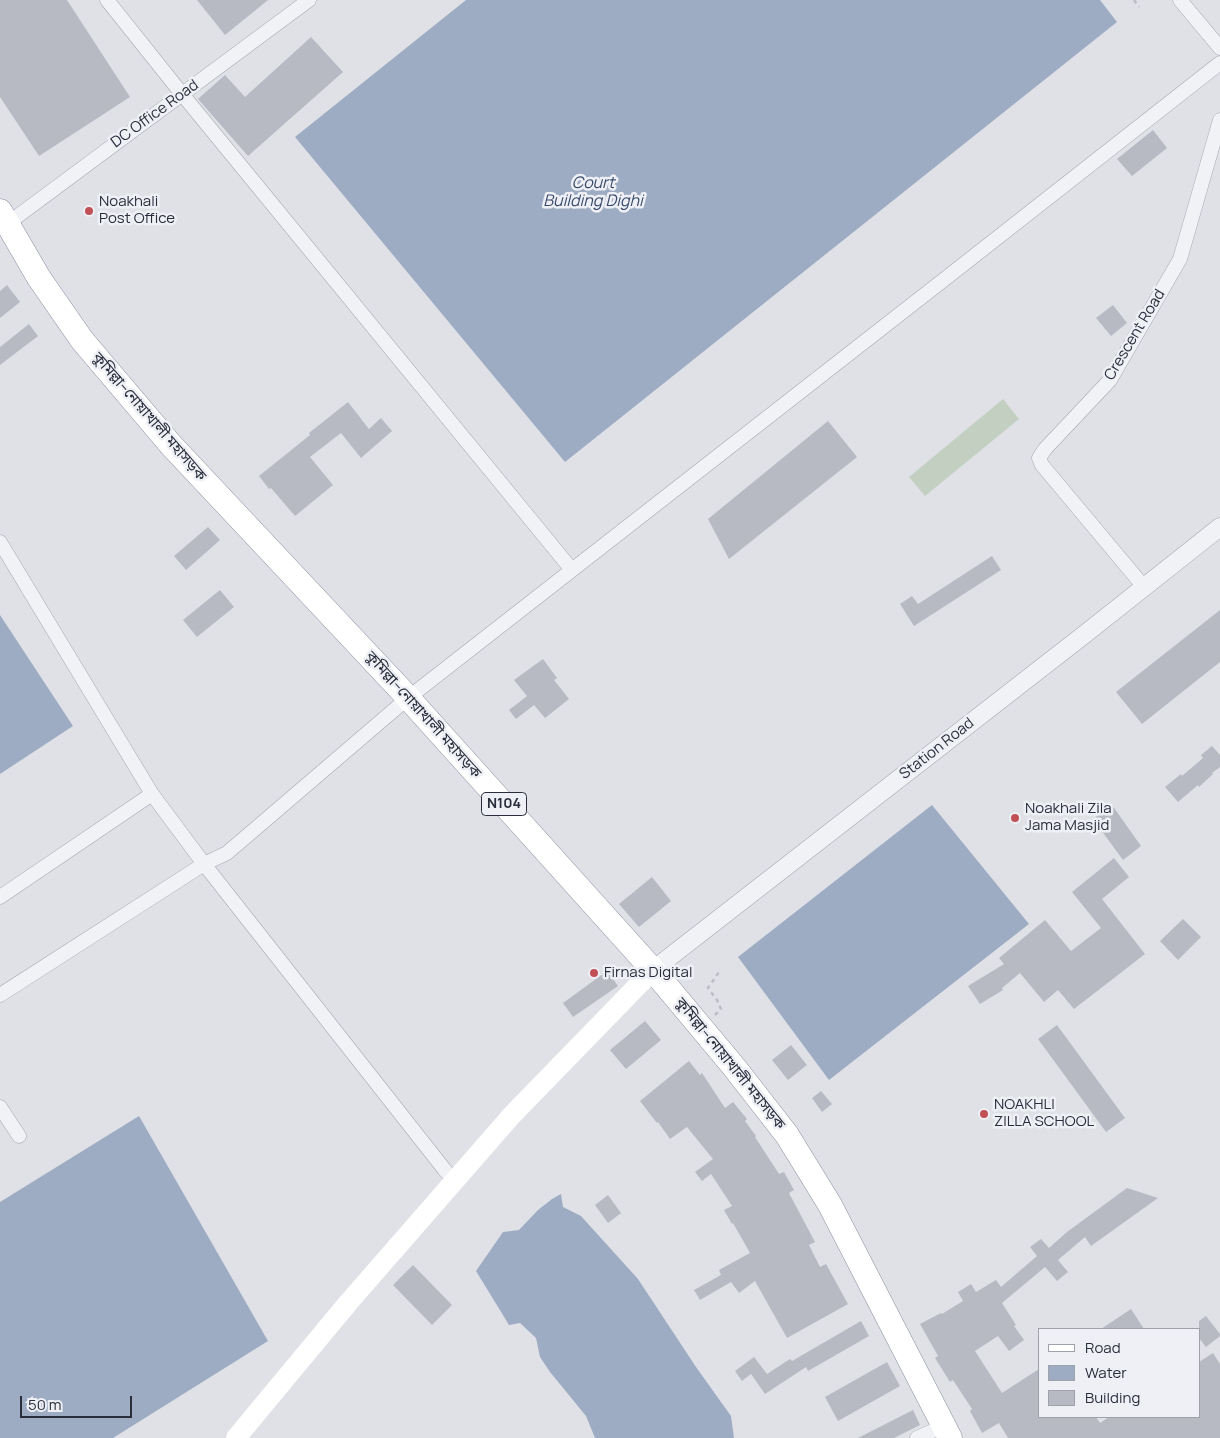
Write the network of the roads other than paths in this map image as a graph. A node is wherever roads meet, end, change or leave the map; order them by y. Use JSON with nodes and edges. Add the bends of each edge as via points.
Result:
{"nodes":[{"id":1,"x":107,"y":0,"type":"edge"},
{"id":2,"x":310,"y":0,"type":"edge"},
{"id":3,"x":1180,"y":0,"type":"edge"},
{"id":4,"x":1220,"y":48,"type":"edge"},
{"id":5,"x":1220,"y":63,"type":"edge"},
{"id":6,"x":182,"y":94,"type":"junction"},
{"id":7,"x":1220,"y":120,"type":"edge"},
{"id":8,"x":3,"y":221,"type":"edge"},
{"id":9,"x":1220,"y":527,"type":"edge"},
{"id":10,"x":0,"y":542,"type":"edge"},
{"id":11,"x":572,"y":570,"type":"junction"},
{"id":12,"x":1144,"y":587,"type":"junction"},
{"id":13,"x":408,"y":698,"type":"junction"},
{"id":14,"x":152,"y":794,"type":"junction"},
{"id":15,"x":204,"y":864,"type":"junction"},
{"id":16,"x":0,"y":897,"type":"edge"},
{"id":17,"x":653,"y":970,"type":"junction"},
{"id":18,"x":0,"y":995,"type":"edge"},
{"id":19,"x":0,"y":1107,"type":"edge"},
{"id":20,"x":19,"y":1136,"type":"dead end"},
{"id":21,"x":454,"y":1181,"type":"junction"},
{"id":22,"x":947,"y":1432,"type":"edge"},
{"id":23,"x":236,"y":1438,"type":"edge"},
{"id":24,"x":917,"y":1438,"type":"edge"}],
"edges":[{"from":1,"to":6,"type":"street"},
{"from":2,"to":6,"type":"street","name":"DC Office Road"},
{"from":3,"to":4,"type":"street"},
{"from":5,"to":11,"type":"street"},
{"from":6,"to":8,"type":"street","name":"DC Office Road"},
{"from":6,"to":11,"type":"street"},
{"from":7,"to":12,"type":"street","name":"Crescent Road","via":[[1180,259],[1110,380],[1040,458],[1042,465]]},
{"from":8,"to":13,"type":"highway","name":"কুমিল্লা–নোয়াখালী মহাসড়ক","number":"N104","via":[[82,340],[171,445]]},
{"from":9,"to":12,"type":"street","name":"Station Road"},
{"from":10,"to":14,"type":"street"},
{"from":11,"to":13,"type":"street"},
{"from":12,"to":17,"type":"street","name":"Station Road"},
{"from":13,"to":15,"type":"street","via":[[227,853]]},
{"from":13,"to":17,"type":"highway","name":"কুমিল্লা–নোয়াখালী মহাসড়ক","number":"N104"},
{"from":14,"to":15,"type":"street"},
{"from":14,"to":16,"type":"street"},
{"from":15,"to":18,"type":"street"},
{"from":15,"to":21,"type":"street"},
{"from":17,"to":21,"type":"main road","via":[[512,1115]]},
{"from":17,"to":22,"type":"highway","name":"কুমিল্লা–নোয়াখালী মহাসড়ক","number":"N104","via":[[787,1135],[830,1206]]},
{"from":19,"to":20,"type":"street"},
{"from":21,"to":23,"type":"main road"},
{"from":22,"to":24,"type":"street"}]}
